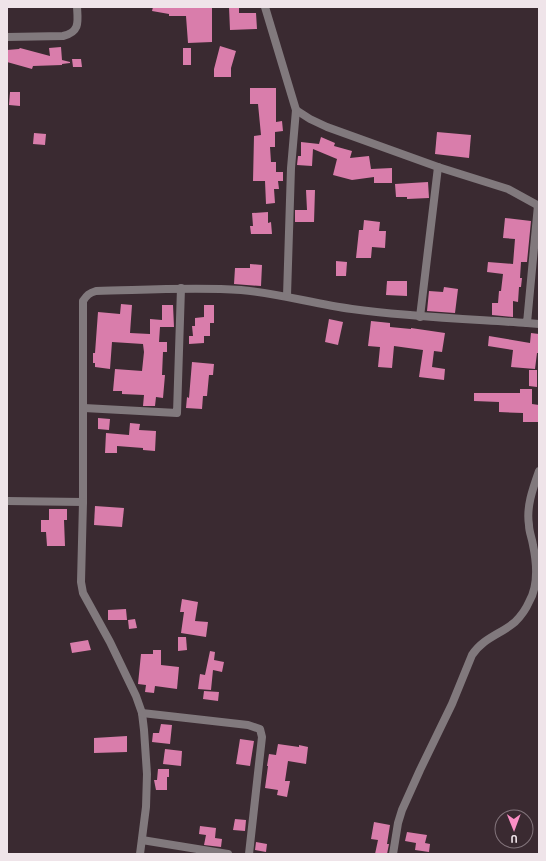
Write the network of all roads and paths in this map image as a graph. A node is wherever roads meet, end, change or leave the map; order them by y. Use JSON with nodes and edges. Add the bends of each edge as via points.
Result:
{"nodes":[{"id":1,"x":77,"y":7,"type":"edge"},
{"id":2,"x":265,"y":7,"type":"edge"},
{"id":3,"x":7,"y":37,"type":"edge"},
{"id":4,"x":296,"y":110,"type":"junction"},
{"id":5,"x":438,"y":167,"type":"junction"},
{"id":6,"x":539,"y":205,"type":"edge"},
{"id":7,"x":181,"y":288,"type":"junction"},
{"id":8,"x":287,"y":296,"type":"junction"},
{"id":9,"x":420,"y":317,"type":"junction"},
{"id":10,"x":527,"y":323,"type":"junction"},
{"id":11,"x":539,"y":324,"type":"edge"},
{"id":12,"x":84,"y":408,"type":"junction"},
{"id":13,"x":539,"y":471,"type":"edge"},
{"id":14,"x":7,"y":501,"type":"edge"},
{"id":15,"x":83,"y":502,"type":"junction"},
{"id":16,"x":142,"y":713,"type":"junction"},
{"id":17,"x":142,"y":840,"type":"junction"},
{"id":18,"x":140,"y":854,"type":"edge"},
{"id":19,"x":228,"y":854,"type":"edge"},
{"id":20,"x":249,"y":854,"type":"edge"},
{"id":21,"x":393,"y":854,"type":"edge"}],
"edges":[{"from":1,"to":3,"type":"street","via":[[78,22],[71,34]]},
{"from":2,"to":4,"type":"street"},
{"from":4,"to":5,"type":"street","via":[[327,127]]},
{"from":4,"to":8,"type":"street","via":[[291,168]]},
{"from":5,"to":6,"type":"street","via":[[508,189]]},
{"from":5,"to":9,"type":"street"},
{"from":6,"to":10,"type":"street"},
{"from":7,"to":8,"type":"street","via":[[241,290]]},
{"from":7,"to":12,"type":"street","via":[[96,291],[86,296],[83,301]]},
{"from":7,"to":12,"type":"street","via":[[177,413]]},
{"from":8,"to":9,"type":"street","via":[[332,307]]},
{"from":9,"to":10,"type":"street"},
{"from":10,"to":11,"type":"street"},
{"from":12,"to":15,"type":"street"},
{"from":13,"to":21,"type":"street","via":[[530,502],[528,524],[536,562],[532,596],[515,621],[483,642],[472,655],[402,810]]},
{"from":14,"to":15,"type":"street"},
{"from":15,"to":16,"type":"street","via":[[81,582]]},
{"from":16,"to":17,"type":"street","via":[[147,774]]},
{"from":16,"to":20,"type":"street","via":[[248,725],[260,729],[262,737]]},
{"from":17,"to":18,"type":"street"},
{"from":17,"to":19,"type":"street"}]}
